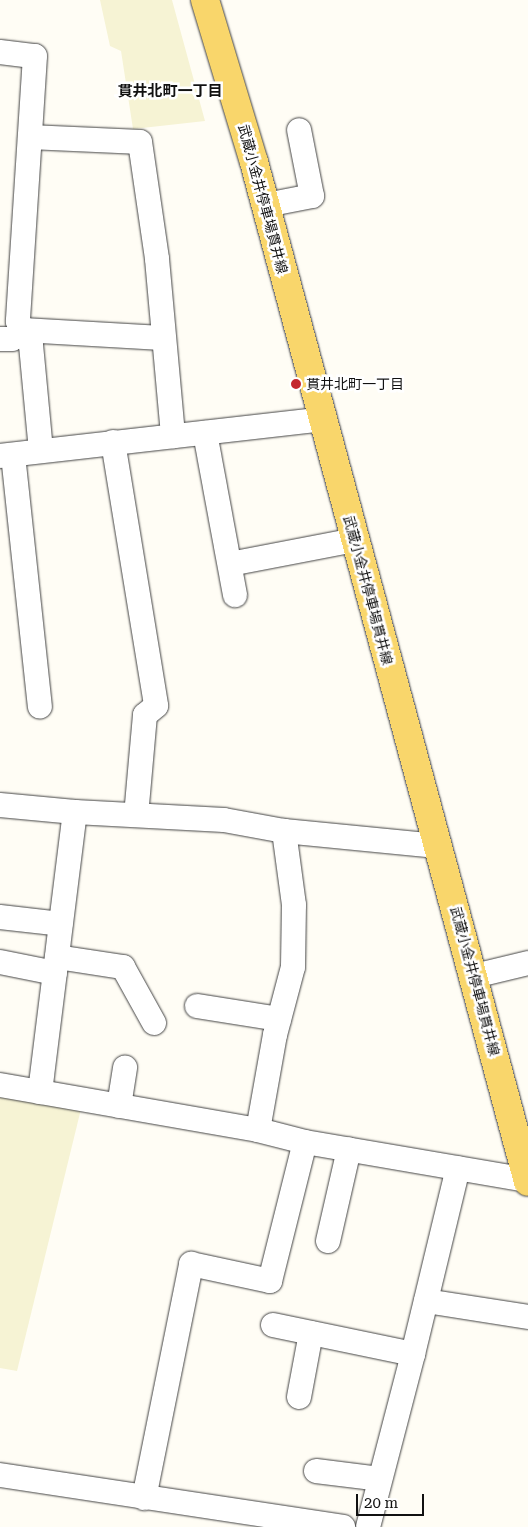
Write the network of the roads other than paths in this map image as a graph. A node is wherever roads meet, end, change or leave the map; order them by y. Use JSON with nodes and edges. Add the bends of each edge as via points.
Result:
{"nodes":[{"id":1,"x":205,"y":0,"type":"edge"},
{"id":2,"x":0,"y":52,"type":"edge"},
{"id":3,"x":300,"y":130,"type":"dead end"},
{"id":4,"x":30,"y":137,"type":"junction"},
{"id":5,"x":266,"y":206,"type":"junction"},
{"id":6,"x":23,"y":330,"type":"junction"},
{"id":7,"x":162,"y":338,"type":"junction"},
{"id":8,"x":0,"y":339,"type":"edge"},
{"id":9,"x":322,"y":419,"type":"junction"},
{"id":10,"x":205,"y":432,"type":"junction"},
{"id":11,"x":173,"y":436,"type":"junction"},
{"id":12,"x":113,"y":442,"type":"junction"},
{"id":13,"x":41,"y":452,"type":"junction"},
{"id":14,"x":6,"y":455,"type":"edge"},
{"id":15,"x":355,"y":540,"type":"junction"},
{"id":16,"x":230,"y":564,"type":"junction"},
{"id":17,"x":235,"y":595,"type":"dead end"},
{"id":18,"x":40,"y":707,"type":"dead end"},
{"id":19,"x":0,"y":805,"type":"edge"},
{"id":20,"x":75,"y":812,"type":"junction"},
{"id":21,"x":136,"y":815,"type":"junction"},
{"id":22,"x":284,"y":830,"type":"junction"},
{"id":23,"x":437,"y":846,"type":"junction"},
{"id":24,"x":0,"y":917,"type":"edge"},
{"id":25,"x":61,"y":924,"type":"junction"},
{"id":26,"x":0,"y":962,"type":"edge"},
{"id":27,"x":528,"y":962,"type":"edge"},
{"id":28,"x":56,"y":965,"type":"junction"},
{"id":29,"x":474,"y":976,"type":"junction"},
{"id":30,"x":197,"y":1006,"type":"dead end"},
{"id":31,"x":279,"y":1019,"type":"junction"},
{"id":32,"x":154,"y":1023,"type":"dead end"},
{"id":33,"x":125,"y":1067,"type":"dead end"},
{"id":34,"x":0,"y":1085,"type":"edge"},
{"id":35,"x":40,"y":1092,"type":"junction"},
{"id":36,"x":119,"y":1106,"type":"junction"},
{"id":37,"x":258,"y":1130,"type":"junction"},
{"id":38,"x":305,"y":1142,"type":"junction"},
{"id":39,"x":349,"y":1149,"type":"junction"},
{"id":40,"x":458,"y":1168,"type":"junction"},
{"id":41,"x":528,"y":1181,"type":"edge"},
{"id":42,"x":328,"y":1241,"type":"dead end"},
{"id":43,"x":426,"y":1301,"type":"junction"},
{"id":44,"x":528,"y":1318,"type":"edge"},
{"id":45,"x":273,"y":1326,"type":"dead end"},
{"id":46,"x":311,"y":1333,"type":"junction"},
{"id":47,"x":413,"y":1354,"type":"junction"},
{"id":48,"x":299,"y":1397,"type":"dead end"},
{"id":49,"x":316,"y":1471,"type":"dead end"},
{"id":50,"x":0,"y":1475,"type":"edge"},
{"id":51,"x":380,"y":1479,"type":"junction"},
{"id":52,"x":144,"y":1498,"type":"junction"},
{"id":53,"x":343,"y":1527,"type":"edge"},
{"id":54,"x":368,"y":1527,"type":"edge"}],
"edges":[{"from":1,"to":5,"type":"main road","name":"武蔵小金井停車場貫井線"},
{"from":2,"to":4,"type":"street","via":[[35,56]]},
{"from":3,"to":5,"type":"street","via":[[312,196]]},
{"from":4,"to":6,"type":"street","via":[[18,321]]},
{"from":4,"to":7,"type":"street","via":[[140,142],[157,259]]},
{"from":5,"to":9,"type":"main road","name":"武蔵小金井停車場貫井線"},
{"from":6,"to":7,"type":"street"},
{"from":6,"to":8,"type":"street","via":[[12,339]]},
{"from":6,"to":13,"type":"street","via":[[31,345]]},
{"from":7,"to":11,"type":"street"},
{"from":9,"to":10,"type":"street"},
{"from":9,"to":15,"type":"main road","name":"武蔵小金井停車場貫井線"},
{"from":10,"to":11,"type":"street"},
{"from":10,"to":16,"type":"street"},
{"from":11,"to":12,"type":"street"},
{"from":12,"to":13,"type":"street"},
{"from":12,"to":21,"type":"street","via":[[156,706],[145,715]]},
{"from":13,"to":14,"type":"street"},
{"from":14,"to":18,"type":"street"},
{"from":15,"to":16,"type":"street"},
{"from":15,"to":23,"type":"main road","name":"武蔵小金井停車場貫井線"},
{"from":16,"to":17,"type":"street"},
{"from":19,"to":20,"type":"street"},
{"from":20,"to":21,"type":"street"},
{"from":20,"to":25,"type":"street"},
{"from":21,"to":22,"type":"street","via":[[224,820]]},
{"from":22,"to":23,"type":"street"},
{"from":22,"to":31,"type":"street","via":[[294,905],[293,967]]},
{"from":23,"to":29,"type":"main road","name":"武蔵小金井停車場貫井線"},
{"from":24,"to":25,"type":"street"},
{"from":25,"to":28,"type":"street"},
{"from":26,"to":28,"type":"street"},
{"from":27,"to":29,"type":"street"},
{"from":28,"to":32,"type":"street","via":[[123,966]]},
{"from":28,"to":35,"type":"street"},
{"from":29,"to":41,"type":"main road","name":"武蔵小金井停車場貫井線"},
{"from":30,"to":31,"type":"street"},
{"from":31,"to":37,"type":"street"},
{"from":33,"to":36,"type":"street"},
{"from":34,"to":35,"type":"street"},
{"from":35,"to":36,"type":"street"},
{"from":36,"to":37,"type":"street"},
{"from":37,"to":38,"type":"street"},
{"from":38,"to":39,"type":"street"},
{"from":38,"to":52,"type":"street","via":[[270,1281],[192,1264]]},
{"from":39,"to":40,"type":"street"},
{"from":39,"to":42,"type":"street"},
{"from":40,"to":41,"type":"street"},
{"from":40,"to":43,"type":"street"},
{"from":43,"to":44,"type":"street"},
{"from":43,"to":47,"type":"street"},
{"from":45,"to":46,"type":"street"},
{"from":46,"to":47,"type":"street"},
{"from":46,"to":48,"type":"street"},
{"from":47,"to":51,"type":"street"},
{"from":49,"to":51,"type":"street"},
{"from":50,"to":52,"type":"street"},
{"from":51,"to":54,"type":"street"},
{"from":52,"to":53,"type":"street"}]}
